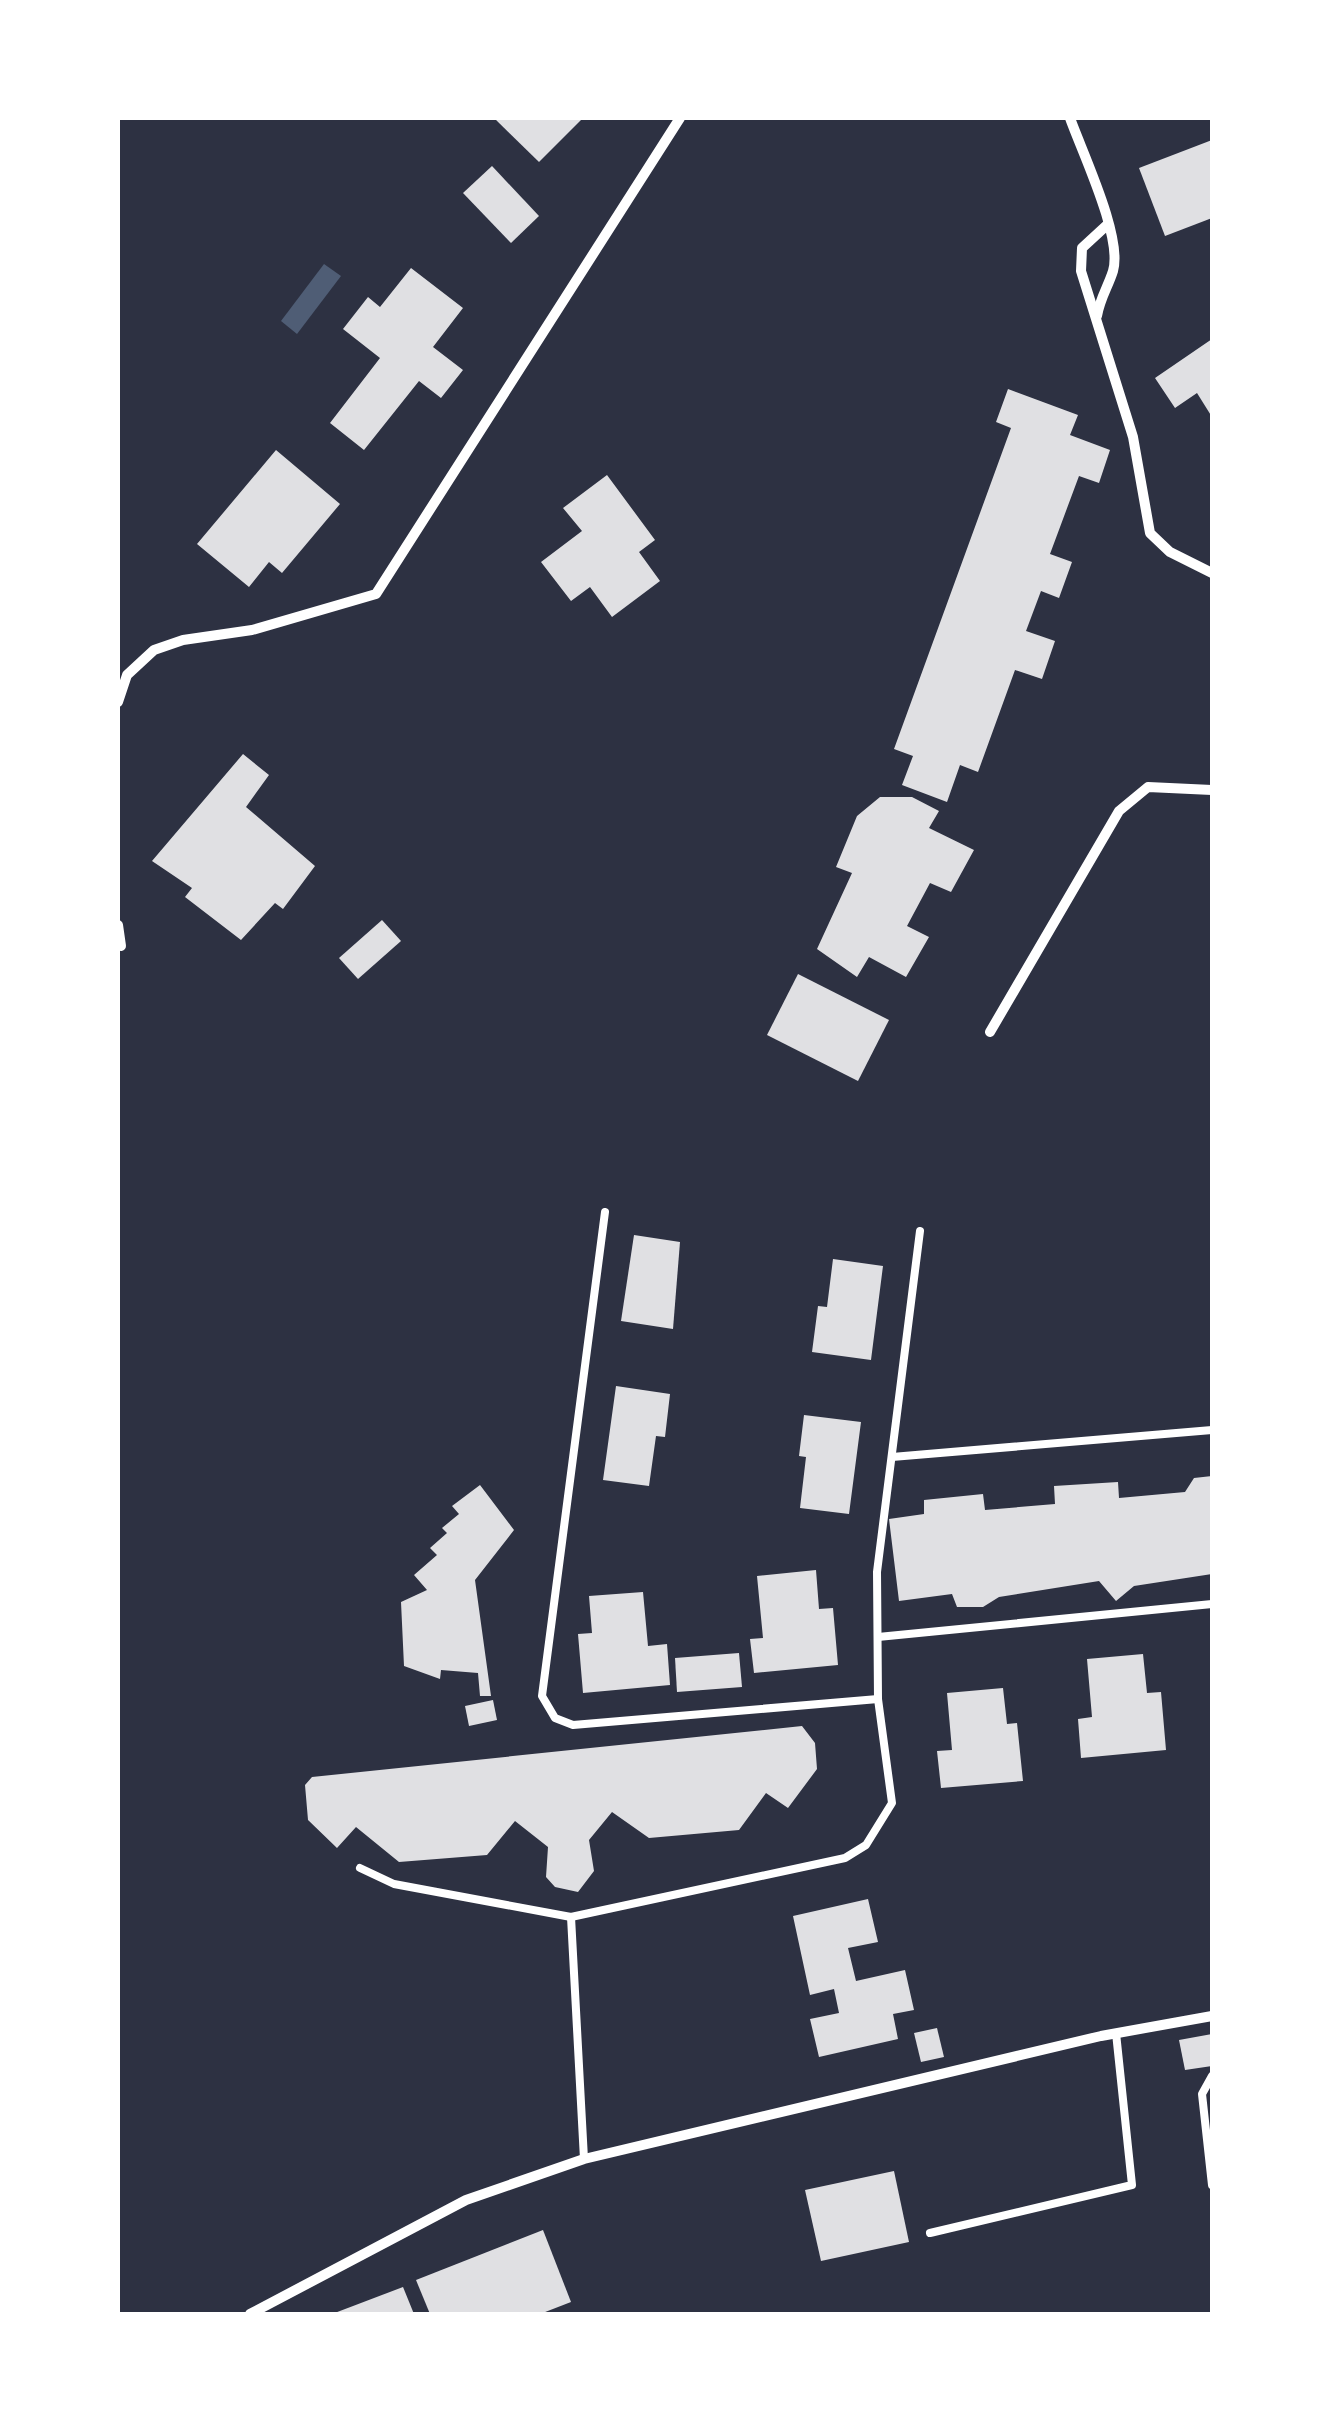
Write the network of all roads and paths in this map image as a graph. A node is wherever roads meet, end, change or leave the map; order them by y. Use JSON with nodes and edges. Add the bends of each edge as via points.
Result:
{"nodes":[{"id":1,"x":680,"y":118,"type":"edge"},
{"id":2,"x":1070,"y":118,"type":"edge"},
{"id":3,"x":1108,"y":224,"type":"junction"},
{"id":4,"x":1097,"y":317,"type":"junction"},
{"id":5,"x":1212,"y":573,"type":"edge"},
{"id":6,"x":118,"y":702,"type":"edge"},
{"id":7,"x":1212,"y":790,"type":"edge"},
{"id":8,"x":118,"y":925,"type":"edge"},
{"id":9,"x":121,"y":946,"type":"dead end"},
{"id":10,"x":990,"y":1032,"type":"dead end"},
{"id":11,"x":605,"y":1212,"type":"dead end"},
{"id":12,"x":920,"y":1231,"type":"dead end"},
{"id":13,"x":1212,"y":1430,"type":"edge"},
{"id":14,"x":892,"y":1456,"type":"junction"},
{"id":15,"x":1212,"y":1604,"type":"edge"},
{"id":16,"x":878,"y":1637,"type":"junction"},
{"id":17,"x":878,"y":1699,"type":"junction"},
{"id":18,"x":360,"y":1868,"type":"dead end"},
{"id":19,"x":571,"y":1916,"type":"junction"},
{"id":20,"x":1212,"y":2016,"type":"edge"},
{"id":21,"x":1116,"y":2034,"type":"junction"},
{"id":22,"x":1212,"y":2076,"type":"edge"},
{"id":23,"x":584,"y":2159,"type":"junction"},
{"id":24,"x":1212,"y":2185,"type":"edge"},
{"id":25,"x":930,"y":2234,"type":"dead end"},
{"id":26,"x":250,"y":2314,"type":"edge"}],
"edges":[{"from":1,"to":6,"type":"street","via":[[376,594],[154,650],[127,675]]},
{"from":2,"to":3,"type":"street"},
{"from":3,"to":4,"type":"street","via":[[1113,270],[1102,286]]},
{"from":3,"to":4,"type":"street","via":[[1082,248],[1081,271]]},
{"from":4,"to":5,"type":"street","via":[[1133,437],[1150,532],[1170,552]]},
{"from":7,"to":10,"type":"street","via":[[1148,788],[1119,810]]},
{"from":8,"to":9,"type":"street"},
{"from":11,"to":17,"type":"lane","via":[[542,1696],[555,1718],[574,1725]]},
{"from":12,"to":14,"type":"lane"},
{"from":13,"to":14,"type":"lane"},
{"from":14,"to":16,"type":"lane","via":[[877,1572]]},
{"from":15,"to":16,"type":"lane"},
{"from":16,"to":17,"type":"lane"},
{"from":17,"to":19,"type":"lane","via":[[892,1804],[866,1845],[845,1858]]},
{"from":18,"to":19,"type":"lane","via":[[394,1884]]},
{"from":19,"to":23,"type":"lane"},
{"from":20,"to":21,"type":"street"},
{"from":21,"to":23,"type":"street"},
{"from":21,"to":25,"type":"lane","via":[[1132,2184]]},
{"from":22,"to":24,"type":"lane","via":[[1202,2094]]},
{"from":23,"to":26,"type":"street","via":[[466,2200]]}]}
